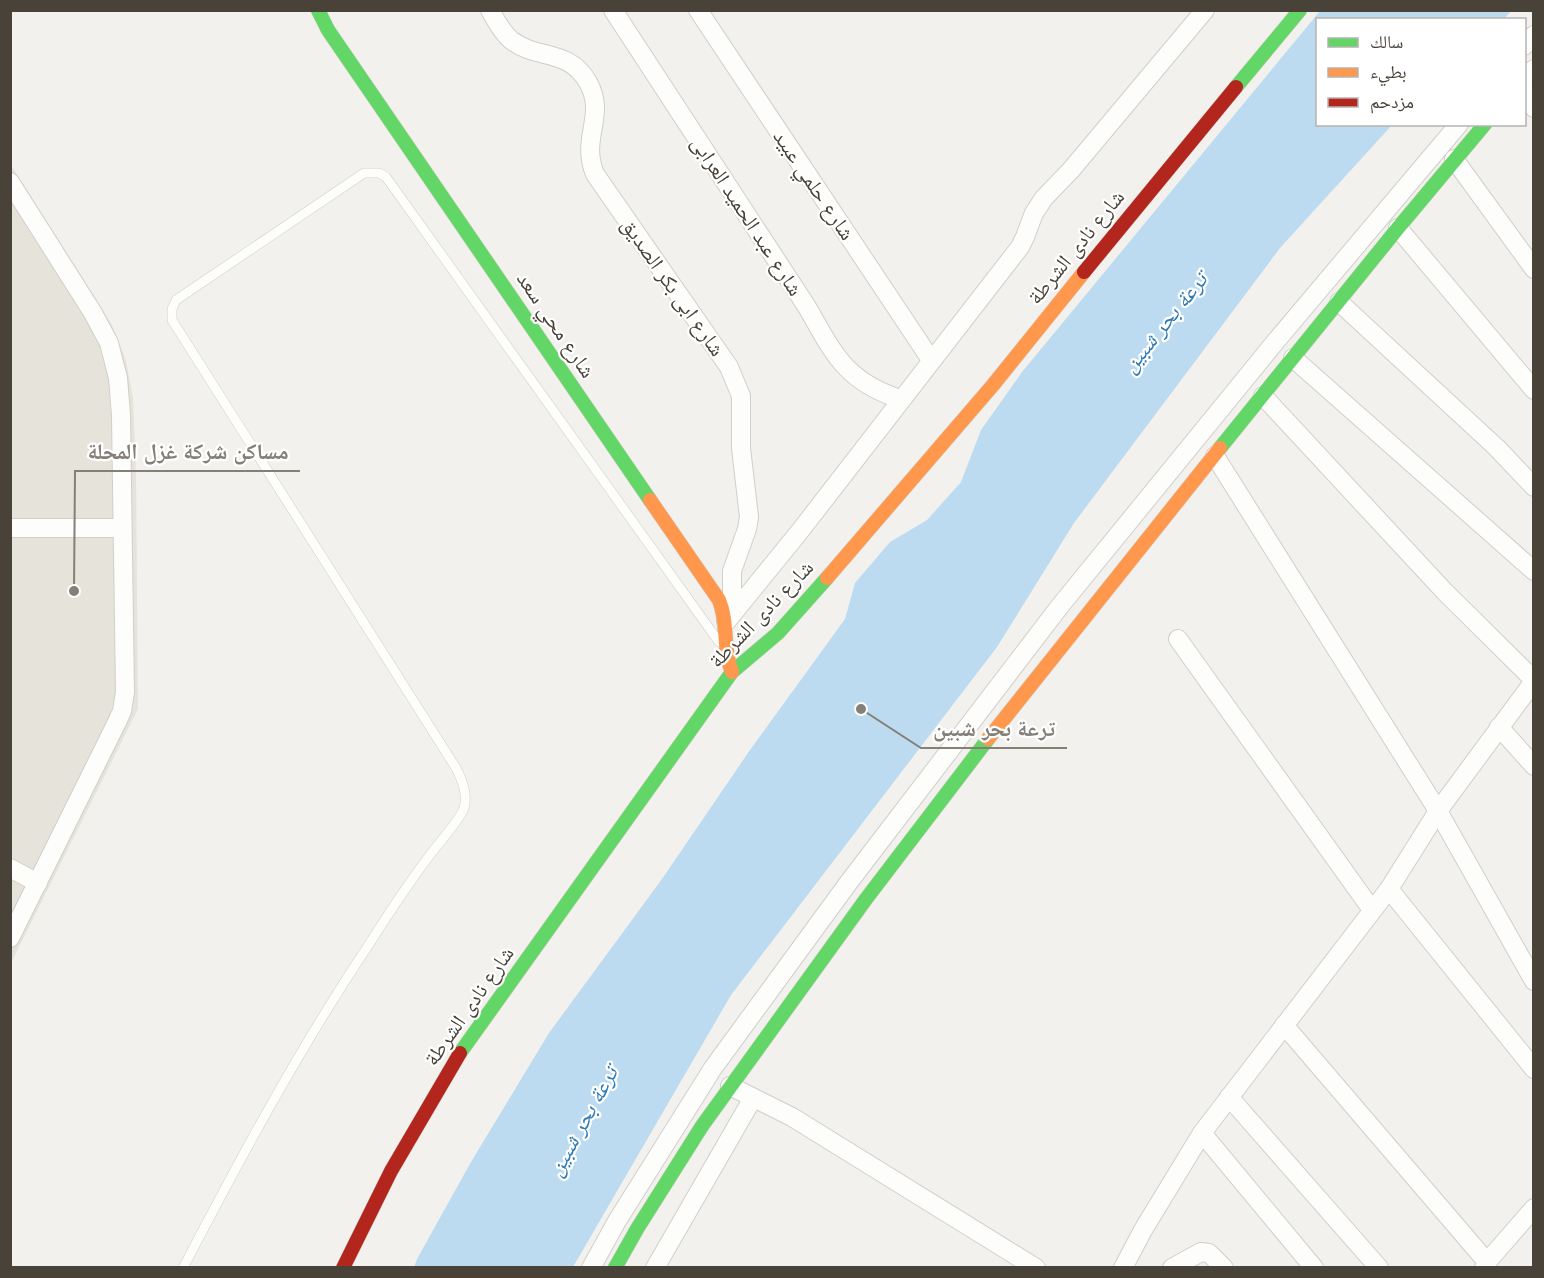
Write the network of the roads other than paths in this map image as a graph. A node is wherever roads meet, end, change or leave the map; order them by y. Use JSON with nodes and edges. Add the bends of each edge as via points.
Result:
{"nodes":[{"id":1,"x":318,"y":10,"type":"edge"},
{"id":2,"x":490,"y":10,"type":"edge"},
{"id":3,"x":613,"y":10,"type":"edge"},
{"id":4,"x":698,"y":10,"type":"edge"},
{"id":5,"x":1205,"y":10,"type":"edge"},
{"id":6,"x":1300,"y":10,"type":"edge"},
{"id":7,"x":1526,"y":94,"type":"edge"},
{"id":8,"x":1533,"y":108,"type":"edge"},
{"id":9,"x":1456,"y":126,"type":"edge"},
{"id":10,"x":1483,"y":126,"type":"edge"},
{"id":11,"x":1454,"y":159,"type":"junction"},
{"id":12,"x":12,"y":187,"type":"edge"},
{"id":13,"x":1398,"y":228,"type":"junction"},
{"id":14,"x":1533,"y":269,"type":"edge"},
{"id":15,"x":1340,"y":302,"type":"junction"},
{"id":16,"x":1293,"y":358,"type":"junction"},
{"id":17,"x":931,"y":360,"type":"junction"},
{"id":18,"x":1533,"y":390,"type":"edge"},
{"id":19,"x":1263,"y":396,"type":"junction"},
{"id":20,"x":900,"y":399,"type":"junction"},
{"id":21,"x":1215,"y":456,"type":"junction"},
{"id":22,"x":1533,"y":487,"type":"edge"},
{"id":23,"x":10,"y":528,"type":"edge"},
{"id":24,"x":122,"y":528,"type":"junction"},
{"id":25,"x":1533,"y":572,"type":"edge"},
{"id":26,"x":726,"y":622,"type":"junction"},
{"id":27,"x":1179,"y":639,"type":"dead end"},
{"id":28,"x":724,"y":649,"type":"junction"},
{"id":29,"x":732,"y":672,"type":"junction"},
{"id":30,"x":1533,"y":680,"type":"edge"},
{"id":31,"x":1499,"y":727,"type":"junction"},
{"id":32,"x":1533,"y":766,"type":"edge"},
{"id":33,"x":1438,"y":811,"type":"junction"},
{"id":34,"x":10,"y":868,"type":"edge"},
{"id":35,"x":38,"y":883,"type":"junction"},
{"id":36,"x":1389,"y":888,"type":"junction"},
{"id":37,"x":1372,"y":910,"type":"junction"},
{"id":38,"x":10,"y":938,"type":"edge"},
{"id":39,"x":1533,"y":981,"type":"edge"},
{"id":40,"x":1284,"y":1025,"type":"junction"},
{"id":41,"x":1533,"y":1069,"type":"edge"},
{"id":42,"x":729,"y":1086,"type":"junction"},
{"id":43,"x":1229,"y":1097,"type":"junction"},
{"id":44,"x":753,"y":1098,"type":"junction"},
{"id":45,"x":1202,"y":1133,"type":"junction"},
{"id":46,"x":1533,"y":1211,"type":"edge"},
{"id":47,"x":1486,"y":1265,"type":"edge"},
{"id":48,"x":183,"y":1268,"type":"edge"},
{"id":49,"x":343,"y":1268,"type":"edge"},
{"id":50,"x":591,"y":1268,"type":"edge"},
{"id":51,"x":615,"y":1268,"type":"edge"},
{"id":52,"x":655,"y":1268,"type":"edge"},
{"id":53,"x":1036,"y":1268,"type":"edge"},
{"id":54,"x":1123,"y":1268,"type":"edge"},
{"id":55,"x":1172,"y":1268,"type":"edge"},
{"id":56,"x":1224,"y":1268,"type":"edge"},
{"id":57,"x":1314,"y":1268,"type":"edge"},
{"id":58,"x":1379,"y":1268,"type":"edge"}],
"edges":[{"from":1,"to":26,"type":"street","name":"شارع محي سعد","via":[[719,600]]},
{"from":2,"to":26,"type":"street","name":"شارع ابى بكر الصديق","via":[[511,40],[533,51],[559,57],[576,68],[588,83],[596,109],[589,142],[595,174],[736,381],[741,396],[741,448],[748,517],[732,571],[732,597]]},
{"from":3,"to":20,"type":"street","name":"شارع عبد الحميد العرابى","via":[[835,355],[857,378]]},
{"from":4,"to":17,"type":"street","name":"شارع حلمي عبيد"},
{"from":5,"to":17,"type":"street","via":[[1044,198],[1020,247]]},
{"from":6,"to":29,"type":"street","name":"شارع نادى الشرطة","via":[[889,508],[778,633]]},
{"from":7,"to":8,"type":"street"},
{"from":9,"to":50,"type":"street","via":[[1060,606],[849,882],[713,1068]]},
{"from":10,"to":11,"type":"street"},
{"from":11,"to":13,"type":"street"},
{"from":11,"to":14,"type":"street"},
{"from":12,"to":24,"type":"street","via":[[109,343],[118,378],[121,415]]},
{"from":13,"to":15,"type":"street"},
{"from":13,"to":18,"type":"street"},
{"from":15,"to":16,"type":"street"},
{"from":15,"to":22,"type":"street","via":[[1497,448]]},
{"from":16,"to":19,"type":"street"},
{"from":16,"to":25,"type":"street"},
{"from":17,"to":20,"type":"street"},
{"from":19,"to":21,"type":"street"},
{"from":19,"to":30,"type":"street","via":[[1445,592]]},
{"from":20,"to":26,"type":"street"},
{"from":21,"to":33,"type":"street"},
{"from":21,"to":42,"type":"street","via":[[969,763]]},
{"from":23,"to":24,"type":"street"},
{"from":24,"to":35,"type":"street","via":[[124,702]]},
{"from":26,"to":28,"type":"street","name":"شارع محي سعد"},
{"from":27,"to":37,"type":"street"},
{"from":28,"to":29,"type":"street","name":"شارع محي سعد"},
{"from":28,"to":48,"type":"lane","via":[[380,173],[364,173],[176,300],[172,320],[456,768],[465,797],[464,809],[364,950],[294,1066]]},
{"from":29,"to":49,"type":"street","name":"شارع نادى الشرطة","via":[[460,1053],[397,1161]]},
{"from":30,"to":31,"type":"street"},
{"from":31,"to":32,"type":"street"},
{"from":31,"to":33,"type":"street"},
{"from":33,"to":36,"type":"street"},
{"from":33,"to":39,"type":"street"},
{"from":34,"to":35,"type":"street"},
{"from":35,"to":38,"type":"street"},
{"from":36,"to":37,"type":"street"},
{"from":36,"to":41,"type":"street"},
{"from":37,"to":40,"type":"street"},
{"from":40,"to":43,"type":"street"},
{"from":40,"to":47,"type":"street"},
{"from":42,"to":44,"type":"street"},
{"from":42,"to":51,"type":"street"},
{"from":43,"to":45,"type":"street"},
{"from":43,"to":58,"type":"street"},
{"from":44,"to":52,"type":"street"},
{"from":44,"to":53,"type":"street","via":[[792,1116]]},
{"from":45,"to":54,"type":"street"},
{"from":45,"to":57,"type":"street"},
{"from":46,"to":47,"type":"street"},
{"from":55,"to":56,"type":"street","via":[[1201,1252],[1209,1253]]}]}
